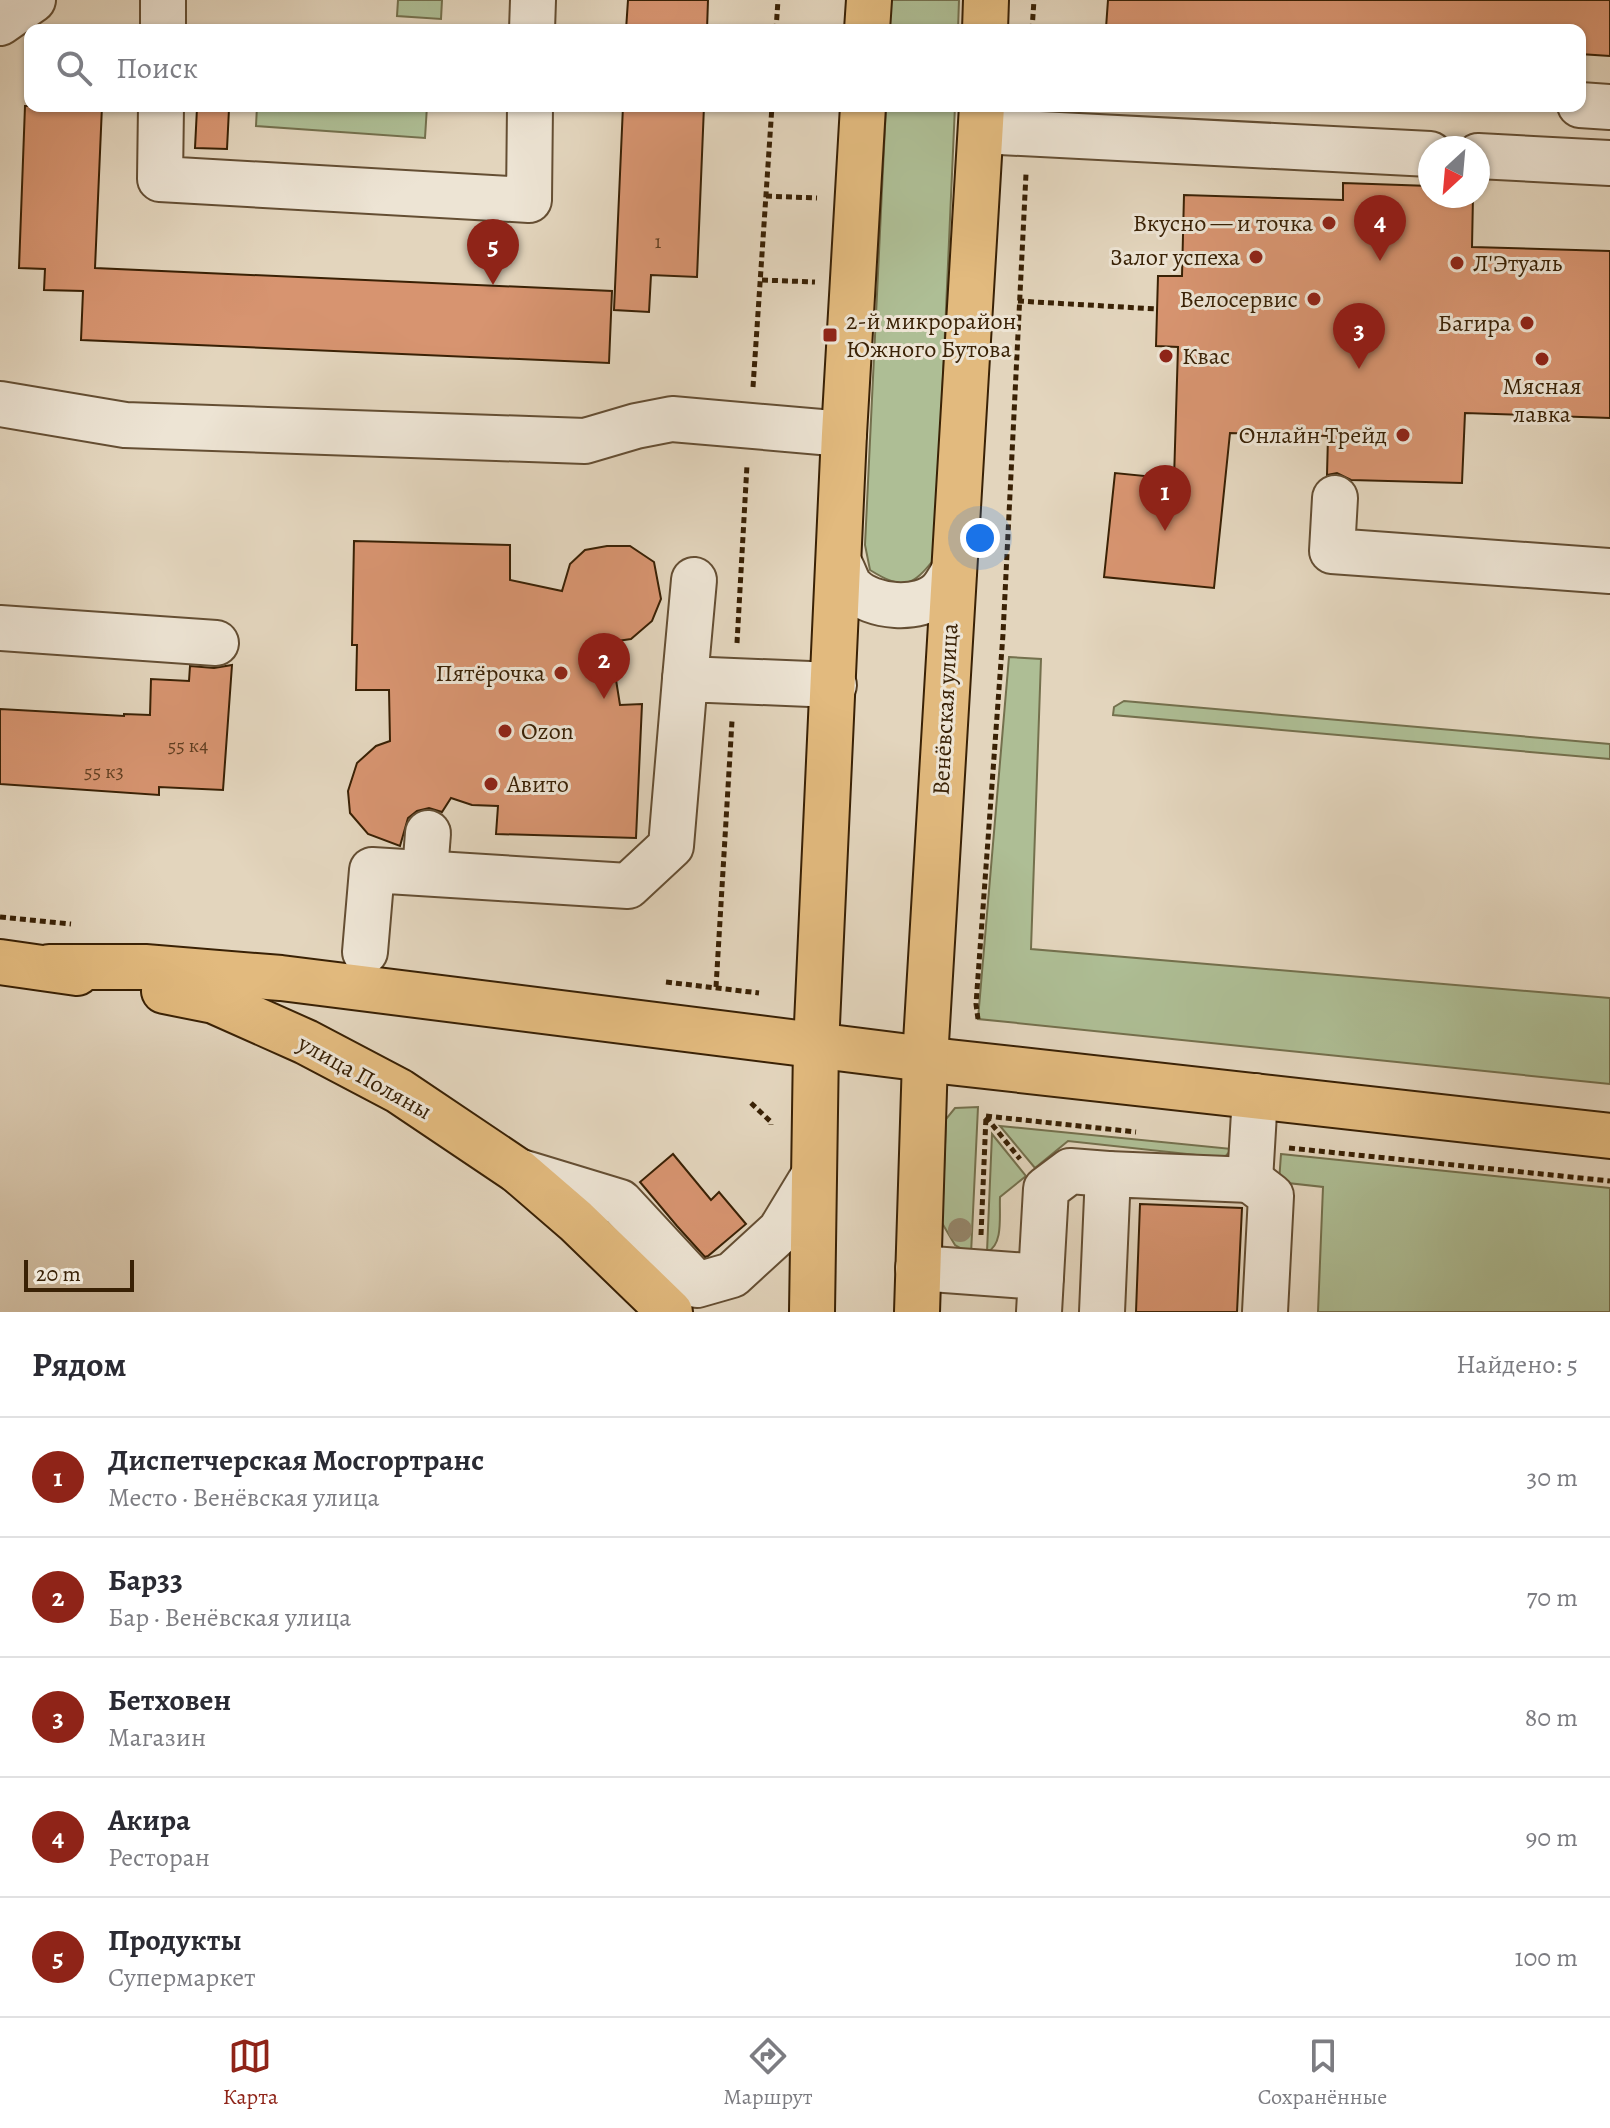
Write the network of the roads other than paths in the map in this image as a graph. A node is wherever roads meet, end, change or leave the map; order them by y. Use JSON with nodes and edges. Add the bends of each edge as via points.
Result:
{"nodes":[{"id":1,"x":33,"y":0,"type":"edge"},
{"id":2,"x":163,"y":0,"type":"edge"},
{"id":3,"x":533,"y":0,"type":"edge"},
{"id":4,"x":869,"y":0,"type":"edge"},
{"id":5,"x":986,"y":0,"type":"edge"},
{"id":6,"x":0,"y":23,"type":"edge"},
{"id":7,"x":163,"y":24,"type":"edge"},
{"id":8,"x":532,"y":24,"type":"edge"},
{"id":9,"x":867,"y":24,"type":"edge"},
{"id":10,"x":985,"y":24,"type":"edge"},
{"id":11,"x":1586,"y":105,"type":"edge"},
{"id":12,"x":1610,"y":107,"type":"edge"},
{"id":13,"x":161,"y":112,"type":"edge"},
{"id":14,"x":530,"y":112,"type":"edge"},
{"id":15,"x":863,"y":112,"type":"edge"},
{"id":16,"x":982,"y":119,"type":"edge"},
{"id":17,"x":1418,"y":153,"type":"edge"},
{"id":18,"x":1490,"y":157,"type":"edge"},
{"id":19,"x":1610,"y":163,"type":"edge"},
{"id":20,"x":0,"y":404,"type":"edge"},
{"id":21,"x":844,"y":434,"type":"junction"},
{"id":22,"x":1335,"y":498,"type":"dead end"},
{"id":23,"x":840,"y":565,"type":"junction"},
{"id":24,"x":954,"y":571,"type":"junction"},
{"id":25,"x":1610,"y":571,"type":"edge"},
{"id":26,"x":694,"y":580,"type":"dead end"},
{"id":27,"x":0,"y":628,"type":"edge"},
{"id":28,"x":216,"y":643,"type":"dead end"},
{"id":29,"x":685,"y":679,"type":"junction"},
{"id":30,"x":834,"y":685,"type":"junction"},
{"id":31,"x":365,"y":952,"type":"dead end"},
{"id":32,"x":0,"y":962,"type":"edge"},
{"id":33,"x":49,"y":967,"type":"junction"},
{"id":34,"x":816,"y":1046,"type":"junction"},
{"id":35,"x":925,"y":1059,"type":"junction"},
{"id":36,"x":1255,"y":1096,"type":"junction"},
{"id":37,"x":1610,"y":1136,"type":"edge"},
{"id":38,"x":1251,"y":1162,"type":"junction"},
{"id":39,"x":518,"y":1171,"type":"junction"},
{"id":40,"x":1108,"y":1174,"type":"junction"},
{"id":41,"x":814,"y":1175,"type":"junction"},
{"id":42,"x":918,"y":1268,"type":"junction"},
{"id":43,"x":1040,"y":1295,"type":"edge"},
{"id":44,"x":670,"y":1312,"type":"edge"},
{"id":45,"x":812,"y":1312,"type":"edge"},
{"id":46,"x":917,"y":1312,"type":"edge"},
{"id":47,"x":1102,"y":1312,"type":"edge"},
{"id":48,"x":1265,"y":1312,"type":"edge"}],
"edges":[{"from":1,"to":6,"type":"street"},
{"from":2,"to":7,"type":"street"},
{"from":3,"to":8,"type":"street"},
{"from":4,"to":9,"type":"main road"},
{"from":5,"to":10,"type":"main road"},
{"from":11,"to":12,"type":"street"},
{"from":13,"to":14,"type":"street","via":[[160,179],[529,200]]},
{"from":15,"to":21,"type":"main road"},
{"from":16,"to":17,"type":"street","via":[[1029,133]]},
{"from":16,"to":24,"type":"main road","name":"Венёвская улица"},
{"from":18,"to":19,"type":"street"},
{"from":20,"to":21,"type":"street","via":[[125,425],[585,441],[672,419]]},
{"from":21,"to":23,"type":"main road"},
{"from":22,"to":25,"type":"street","via":[[1332,551]]},
{"from":23,"to":24,"type":"street","via":[[852,588],[896,606],[940,593]]},
{"from":23,"to":30,"type":"main road"},
{"from":24,"to":35,"type":"main road","name":"Венёвская улица"},
{"from":26,"to":29,"type":"street"},
{"from":27,"to":28,"type":"street"},
{"from":29,"to":30,"type":"street"},
{"from":29,"to":31,"type":"street","via":[[671,846],[628,886],[426,852],[372,870]]},
{"from":30,"to":34,"type":"main road"},
{"from":32,"to":33,"type":"main road","name":"улица Поляны"},
{"from":33,"to":34,"type":"main road","via":[[145,967],[281,978]]},
{"from":33,"to":39,"type":"main road","name":"улица Поляны","via":[[214,1001],[399,1091]]},
{"from":34,"to":35,"type":"main road"},
{"from":34,"to":41,"type":"main road"},
{"from":35,"to":36,"type":"main road"},
{"from":35,"to":42,"type":"main road","name":"Венёвская улица"},
{"from":36,"to":37,"type":"main road"},
{"from":36,"to":38,"type":"street"},
{"from":38,"to":40,"type":"street"},
{"from":38,"to":48,"type":"street","via":[[1271,1196]]},
{"from":39,"to":41,"type":"street","via":[[620,1202],[697,1285],[732,1275],[780,1231]]},
{"from":39,"to":44,"type":"main road","name":"улица Поляны"},
{"from":40,"to":43,"type":"street","via":[[1070,1171],[1046,1189]]},
{"from":40,"to":47,"type":"street"},
{"from":41,"to":45,"type":"main road"},
{"from":42,"to":43,"type":"street","via":[[979,1273]]},
{"from":42,"to":46,"type":"main road","name":"Венёвская улица"}]}
